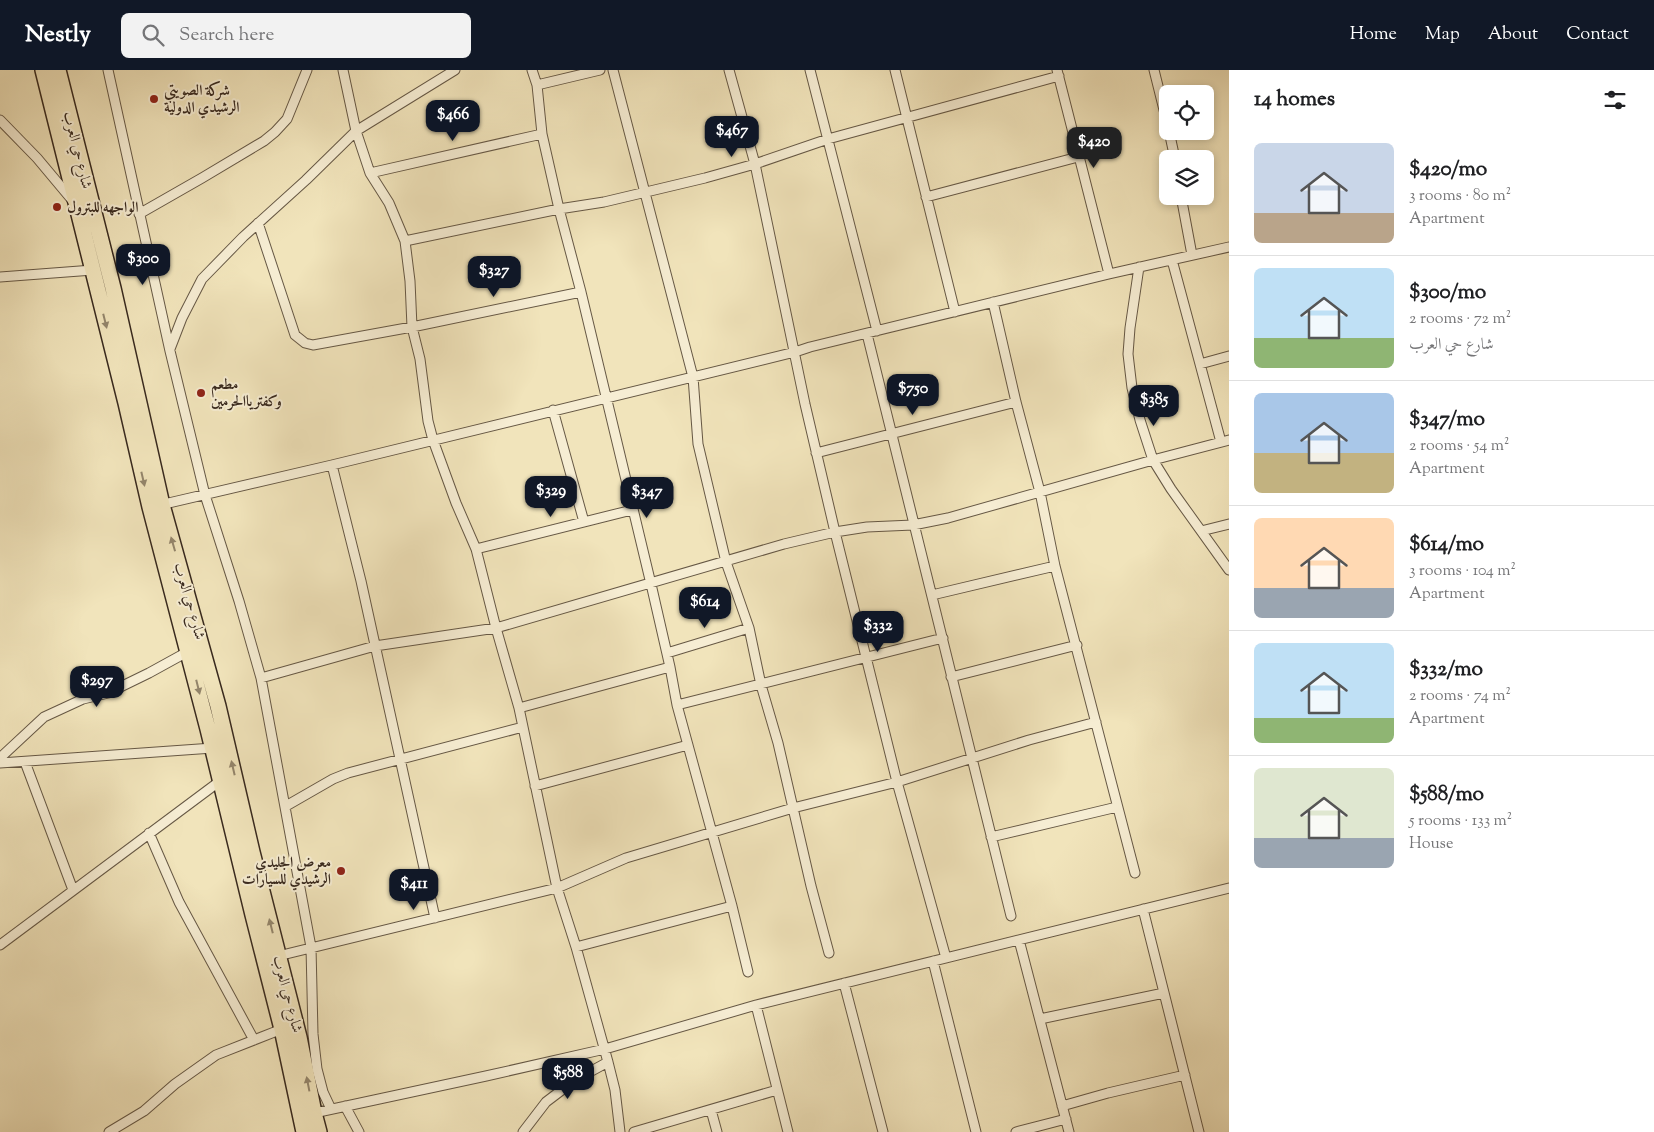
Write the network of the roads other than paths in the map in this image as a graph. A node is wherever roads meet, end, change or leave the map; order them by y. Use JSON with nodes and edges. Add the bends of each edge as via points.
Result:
{"nodes":[{"id":1,"x":43,"y":70,"type":"edge"},
{"id":2,"x":58,"y":70,"type":"edge"},
{"id":3,"x":108,"y":70,"type":"edge"},
{"id":4,"x":307,"y":70,"type":"edge"},
{"id":5,"x":343,"y":70,"type":"edge"},
{"id":6,"x":455,"y":70,"type":"edge"},
{"id":7,"x":532,"y":70,"type":"edge"},
{"id":8,"x":600,"y":70,"type":"edge"},
{"id":9,"x":612,"y":70,"type":"edge"},
{"id":10,"x":729,"y":70,"type":"edge"},
{"id":11,"x":810,"y":70,"type":"edge"},
{"id":12,"x":895,"y":70,"type":"edge"},
{"id":13,"x":1154,"y":70,"type":"edge"},
{"id":14,"x":1058,"y":73,"type":"edge"},
{"id":15,"x":537,"y":85,"type":"junction"},
{"id":16,"x":1159,"y":90,"type":"edge"},
{"id":17,"x":906,"y":117,"type":"junction"},
{"id":18,"x":0,"y":120,"type":"edge"},
{"id":19,"x":356,"y":131,"type":"junction"},
{"id":20,"x":542,"y":134,"type":"junction"},
{"id":21,"x":828,"y":140,"type":"junction"},
{"id":22,"x":1078,"y":157,"type":"junction"},
{"id":23,"x":755,"y":164,"type":"junction"},
{"id":24,"x":370,"y":173,"type":"junction"},
{"id":25,"x":644,"y":193,"type":"junction"},
{"id":26,"x":926,"y":197,"type":"junction"},
{"id":27,"x":1183,"y":205,"type":"edge"},
{"id":28,"x":77,"y":206,"type":"junction"},
{"id":29,"x":559,"y":209,"type":"junction"},
{"id":30,"x":139,"y":214,"type":"junction"},
{"id":31,"x":258,"y":223,"type":"junction"},
{"id":32,"x":405,"y":241,"type":"junction"},
{"id":33,"x":1229,"y":247,"type":"edge"},
{"id":34,"x":95,"y":248,"type":"junction"},
{"id":35,"x":1192,"y":255,"type":"junction"},
{"id":36,"x":1172,"y":260,"type":"junction"},
{"id":37,"x":1139,"y":267,"type":"junction"},
{"id":38,"x":93,"y":270,"type":"junction"},
{"id":39,"x":1109,"y":274,"type":"junction"},
{"id":40,"x":0,"y":277,"type":"edge"},
{"id":41,"x":581,"y":292,"type":"junction"},
{"id":42,"x":993,"y":302,"type":"junction"},
{"id":43,"x":955,"y":312,"type":"junction"},
{"id":44,"x":412,"y":327,"type":"junction"},
{"id":45,"x":877,"y":331,"type":"junction"},
{"id":46,"x":866,"y":334,"type":"junction"},
{"id":47,"x":170,"y":351,"type":"junction"},
{"id":48,"x":795,"y":352,"type":"junction"},
{"id":49,"x":1229,"y":356,"type":"edge"},
{"id":50,"x":1200,"y":364,"type":"junction"},
{"id":51,"x":693,"y":377,"type":"junction"},
{"id":52,"x":606,"y":398,"type":"junction"},
{"id":53,"x":1016,"y":402,"type":"junction"},
{"id":54,"x":553,"y":410,"type":"junction"},
{"id":55,"x":892,"y":434,"type":"junction"},
{"id":56,"x":433,"y":440,"type":"junction"},
{"id":57,"x":1225,"y":441,"type":"edge"},
{"id":58,"x":816,"y":453,"type":"junction"},
{"id":59,"x":1154,"y":460,"type":"junction"},
{"id":60,"x":332,"y":465,"type":"junction"},
{"id":61,"x":1040,"y":492,"type":"junction"},
{"id":62,"x":205,"y":495,"type":"junction"},
{"id":63,"x":156,"y":506,"type":"junction"},
{"id":64,"x":632,"y":510,"type":"junction"},
{"id":65,"x":584,"y":522,"type":"junction"},
{"id":66,"x":1229,"y":524,"type":"edge"},
{"id":67,"x":913,"y":525,"type":"junction"},
{"id":68,"x":1201,"y":531,"type":"junction"},
{"id":69,"x":835,"y":532,"type":"junction"},
{"id":70,"x":476,"y":549,"type":"junction"},
{"id":71,"x":726,"y":562,"type":"junction"},
{"id":72,"x":1056,"y":566,"type":"junction"},
{"id":73,"x":1229,"y":570,"type":"edge"},
{"id":74,"x":651,"y":584,"type":"junction"},
{"id":75,"x":932,"y":595,"type":"junction"},
{"id":76,"x":496,"y":628,"type":"junction"},
{"id":77,"x":749,"y":628,"type":"junction"},
{"id":78,"x":943,"y":638,"type":"junction"},
{"id":79,"x":375,"y":646,"type":"junction"},
{"id":80,"x":1076,"y":646,"type":"junction"},
{"id":81,"x":189,"y":651,"type":"junction"},
{"id":82,"x":667,"y":653,"type":"junction"},
{"id":83,"x":866,"y":657,"type":"junction"},
{"id":84,"x":670,"y":667,"type":"junction"},
{"id":85,"x":951,"y":677,"type":"junction"},
{"id":86,"x":261,"y":678,"type":"junction"},
{"id":87,"x":761,"y":684,"type":"junction"},
{"id":88,"x":677,"y":706,"type":"junction"},
{"id":89,"x":519,"y":708,"type":"junction"},
{"id":90,"x":1096,"y":722,"type":"junction"},
{"id":91,"x":216,"y":727,"type":"junction"},
{"id":92,"x":523,"y":727,"type":"junction"},
{"id":93,"x":688,"y":745,"type":"junction"},
{"id":94,"x":213,"y":748,"type":"junction"},
{"id":95,"x":0,"y":758,"type":"edge"},
{"id":96,"x":971,"y":758,"type":"junction"},
{"id":97,"x":400,"y":759,"type":"junction"},
{"id":98,"x":25,"y":762,"type":"junction"},
{"id":99,"x":0,"y":763,"type":"edge"},
{"id":100,"x":220,"y":781,"type":"junction"},
{"id":101,"x":897,"y":782,"type":"junction"},
{"id":102,"x":536,"y":786,"type":"junction"},
{"id":103,"x":286,"y":806,"type":"junction"},
{"id":104,"x":794,"y":808,"type":"junction"},
{"id":105,"x":1117,"y":808,"type":"junction"},
{"id":106,"x":149,"y":833,"type":"junction"},
{"id":107,"x":712,"y":833,"type":"junction"},
{"id":108,"x":991,"y":837,"type":"junction"},
{"id":109,"x":1135,"y":873,"type":"dead end"},
{"id":110,"x":557,"y":888,"type":"junction"},
{"id":111,"x":1229,"y":888,"type":"edge"},
{"id":112,"x":73,"y":890,"type":"junction"},
{"id":113,"x":732,"y":906,"type":"junction"},
{"id":114,"x":1143,"y":909,"type":"junction"},
{"id":115,"x":1011,"y":916,"type":"dead end"},
{"id":116,"x":435,"y":918,"type":"junction"},
{"id":117,"x":1019,"y":940,"type":"junction"},
{"id":118,"x":0,"y":945,"type":"edge"},
{"id":119,"x":311,"y":947,"type":"junction"},
{"id":120,"x":576,"y":947,"type":"junction"},
{"id":121,"x":829,"y":953,"type":"dead end"},
{"id":122,"x":278,"y":956,"type":"junction"},
{"id":123,"x":946,"y":958,"type":"junction"},
{"id":124,"x":933,"y":961,"type":"junction"},
{"id":125,"x":748,"y":972,"type":"dead end"},
{"id":126,"x":844,"y":983,"type":"junction"},
{"id":127,"x":1164,"y":993,"type":"junction"},
{"id":128,"x":756,"y":1005,"type":"junction"},
{"id":129,"x":1040,"y":1019,"type":"junction"},
{"id":130,"x":282,"y":1029,"type":"junction"},
{"id":131,"x":254,"y":1040,"type":"junction"},
{"id":132,"x":605,"y":1049,"type":"junction"},
{"id":133,"x":608,"y":1062,"type":"junction"},
{"id":134,"x":1185,"y":1075,"type":"junction"},
{"id":135,"x":777,"y":1090,"type":"junction"},
{"id":136,"x":345,"y":1106,"type":"junction"},
{"id":137,"x":1062,"y":1106,"type":"junction"},
{"id":138,"x":331,"y":1109,"type":"junction"},
{"id":139,"x":712,"y":1110,"type":"junction"},
{"id":140,"x":314,"y":1113,"type":"junction"},
{"id":141,"x":1066,"y":1119,"type":"junction"},
{"id":142,"x":109,"y":1132,"type":"edge"},
{"id":143,"x":304,"y":1132,"type":"edge"},
{"id":144,"x":319,"y":1132,"type":"edge"},
{"id":145,"x":358,"y":1132,"type":"edge"},
{"id":146,"x":523,"y":1132,"type":"edge"},
{"id":147,"x":620,"y":1132,"type":"edge"},
{"id":148,"x":634,"y":1132,"type":"edge"},
{"id":149,"x":717,"y":1132,"type":"edge"},
{"id":150,"x":788,"y":1132,"type":"edge"},
{"id":151,"x":883,"y":1132,"type":"edge"},
{"id":152,"x":976,"y":1132,"type":"edge"},
{"id":153,"x":1016,"y":1132,"type":"edge"},
{"id":154,"x":1070,"y":1132,"type":"edge"},
{"id":155,"x":1199,"y":1132,"type":"edge"}],
"edges":[{"from":1,"to":28,"type":"main road","name":"شارع حي العرب"},
{"from":2,"to":34,"type":"main road","name":"شارع حي العرب"},
{"from":3,"to":30,"type":"street"},
{"from":4,"to":30,"type":"street","via":[[287,118],[276,132]]},
{"from":5,"to":19,"type":"street"},
{"from":6,"to":19,"type":"street"},
{"from":7,"to":15,"type":"street"},
{"from":8,"to":15,"type":"street"},
{"from":9,"to":25,"type":"street"},
{"from":10,"to":23,"type":"street"},
{"from":11,"to":21,"type":"street"},
{"from":12,"to":17,"type":"street"},
{"from":13,"to":16,"type":"street"},
{"from":14,"to":17,"type":"street"},
{"from":14,"to":22,"type":"street"},
{"from":15,"to":20,"type":"street"},
{"from":17,"to":21,"type":"street"},
{"from":17,"to":26,"type":"street"},
{"from":18,"to":28,"type":"street"},
{"from":19,"to":24,"type":"street"},
{"from":19,"to":31,"type":"street"},
{"from":20,"to":24,"type":"street"},
{"from":20,"to":29,"type":"street"},
{"from":21,"to":23,"type":"street"},
{"from":21,"to":45,"type":"street"},
{"from":22,"to":26,"type":"street"},
{"from":22,"to":39,"type":"street"},
{"from":23,"to":25,"type":"street"},
{"from":23,"to":48,"type":"street"},
{"from":24,"to":32,"type":"street"},
{"from":25,"to":29,"type":"street"},
{"from":25,"to":51,"type":"street"},
{"from":26,"to":43,"type":"street"},
{"from":27,"to":35,"type":"street"},
{"from":28,"to":34,"type":"main road","name":"شارع حي العرب"},
{"from":29,"to":32,"type":"street"},
{"from":29,"to":41,"type":"street"},
{"from":30,"to":47,"type":"street"},
{"from":31,"to":44,"type":"street","via":[[296,335],[305,343],[312,345]]},
{"from":31,"to":47,"type":"street","via":[[202,279]]},
{"from":32,"to":44,"type":"street"},
{"from":33,"to":35,"type":"street"},
{"from":34,"to":38,"type":"main road","name":"شارع حي العرب"},
{"from":34,"to":63,"type":"main road","name":"شارع حي العرب","via":[[138,397]]},
{"from":35,"to":36,"type":"street"},
{"from":36,"to":37,"type":"street"},
{"from":36,"to":50,"type":"street"},
{"from":37,"to":39,"type":"street"},
{"from":37,"to":59,"type":"street","via":[[1128,354],[1132,388]]},
{"from":38,"to":40,"type":"street"},
{"from":38,"to":63,"type":"main road","name":"شارع حي العرب","one_way":true},
{"from":39,"to":42,"type":"street"},
{"from":41,"to":44,"type":"street"},
{"from":41,"to":52,"type":"street"},
{"from":42,"to":43,"type":"street"},
{"from":42,"to":53,"type":"street"},
{"from":43,"to":45,"type":"street"},
{"from":44,"to":56,"type":"street"},
{"from":45,"to":46,"type":"street"},
{"from":46,"to":48,"type":"street"},
{"from":46,"to":55,"type":"street"},
{"from":47,"to":62,"type":"street"},
{"from":48,"to":51,"type":"street"},
{"from":48,"to":58,"type":"street"},
{"from":49,"to":50,"type":"street"},
{"from":50,"to":57,"type":"street"},
{"from":51,"to":52,"type":"street"},
{"from":51,"to":71,"type":"street","via":[[698,444]]},
{"from":52,"to":54,"type":"street"},
{"from":52,"to":64,"type":"street"},
{"from":53,"to":55,"type":"street"},
{"from":53,"to":61,"type":"street"},
{"from":54,"to":56,"type":"street"},
{"from":54,"to":65,"type":"street"},
{"from":55,"to":58,"type":"street"},
{"from":55,"to":67,"type":"street"},
{"from":56,"to":60,"type":"street"},
{"from":56,"to":70,"type":"street"},
{"from":57,"to":59,"type":"street"},
{"from":58,"to":69,"type":"street"},
{"from":59,"to":61,"type":"street"},
{"from":59,"to":68,"type":"street"},
{"from":60,"to":62,"type":"street"},
{"from":60,"to":79,"type":"street"},
{"from":61,"to":67,"type":"street"},
{"from":61,"to":72,"type":"street"},
{"from":62,"to":63,"type":"street"},
{"from":62,"to":86,"type":"street"},
{"from":63,"to":81,"type":"main road","name":"شارع حي العرب","via":[[172,594]]},
{"from":91,"to":63,"type":"main road","name":"شارع حي العرب","one_way":true,"via":[[201,639]]},
{"from":64,"to":65,"type":"street"},
{"from":64,"to":74,"type":"street"},
{"from":65,"to":70,"type":"street"},
{"from":66,"to":68,"type":"street"},
{"from":67,"to":69,"type":"street"},
{"from":67,"to":75,"type":"street"},
{"from":68,"to":73,"type":"street"},
{"from":69,"to":71,"type":"street"},
{"from":69,"to":83,"type":"street"},
{"from":70,"to":76,"type":"street"},
{"from":71,"to":74,"type":"street"},
{"from":71,"to":77,"type":"street"},
{"from":72,"to":75,"type":"street"},
{"from":72,"to":80,"type":"street"},
{"from":74,"to":76,"type":"street"},
{"from":74,"to":82,"type":"street"},
{"from":75,"to":78,"type":"street"},
{"from":76,"to":79,"type":"street"},
{"from":76,"to":89,"type":"street"},
{"from":77,"to":82,"type":"street"},
{"from":77,"to":87,"type":"street"},
{"from":78,"to":83,"type":"street"},
{"from":78,"to":85,"type":"street"},
{"from":79,"to":86,"type":"street"},
{"from":79,"to":97,"type":"street"},
{"from":80,"to":85,"type":"street"},
{"from":80,"to":90,"type":"street"},
{"from":81,"to":91,"type":"main road","name":"شارع حي العرب","one_way":true},
{"from":81,"to":95,"type":"street","via":[[108,693],[44,717]]},
{"from":82,"to":84,"type":"street"},
{"from":83,"to":87,"type":"street"},
{"from":83,"to":101,"type":"street"},
{"from":84,"to":88,"type":"street"},
{"from":84,"to":89,"type":"street"},
{"from":85,"to":96,"type":"street"},
{"from":86,"to":103,"type":"street"},
{"from":87,"to":88,"type":"street"},
{"from":87,"to":104,"type":"street"},
{"from":88,"to":93,"type":"street"},
{"from":89,"to":92,"type":"street"},
{"from":90,"to":96,"type":"street"},
{"from":90,"to":105,"type":"street"},
{"from":91,"to":94,"type":"main road","name":"شارع حي العرب"},
{"from":122,"to":91,"type":"main road","name":"شارع حي العرب","one_way":true},
{"from":92,"to":97,"type":"street"},
{"from":92,"to":102,"type":"street"},
{"from":93,"to":102,"type":"street"},
{"from":93,"to":107,"type":"street"},
{"from":94,"to":98,"type":"street"},
{"from":94,"to":100,"type":"main road","name":"شارع حي العرب"},
{"from":96,"to":101,"type":"street"},
{"from":96,"to":108,"type":"street"},
{"from":97,"to":103,"type":"street","via":[[333,779]]},
{"from":97,"to":116,"type":"street"},
{"from":98,"to":99,"type":"street"},
{"from":98,"to":112,"type":"street"},
{"from":100,"to":106,"type":"street"},
{"from":100,"to":130,"type":"main road","name":"شارع حي العرب"},
{"from":101,"to":104,"type":"street"},
{"from":101,"to":123,"type":"street"},
{"from":102,"to":110,"type":"street"},
{"from":103,"to":119,"type":"street"},
{"from":104,"to":107,"type":"street"},
{"from":104,"to":121,"type":"street"},
{"from":105,"to":108,"type":"street"},
{"from":105,"to":109,"type":"street"},
{"from":106,"to":112,"type":"street"},
{"from":106,"to":131,"type":"street","via":[[179,902]]},
{"from":107,"to":110,"type":"street","via":[[626,858]]},
{"from":107,"to":113,"type":"street"},
{"from":108,"to":115,"type":"street"},
{"from":110,"to":116,"type":"street"},
{"from":110,"to":120,"type":"street"},
{"from":111,"to":114,"type":"street"},
{"from":112,"to":118,"type":"street"},
{"from":113,"to":120,"type":"street"},
{"from":113,"to":125,"type":"street"},
{"from":114,"to":117,"type":"street"},
{"from":114,"to":127,"type":"street"},
{"from":116,"to":119,"type":"street"},
{"from":117,"to":123,"type":"street"},
{"from":117,"to":129,"type":"street"},
{"from":119,"to":122,"type":"street"},
{"from":119,"to":138,"type":"street","via":[[317,1069]]},
{"from":120,"to":132,"type":"street"},
{"from":140,"to":122,"type":"main road","name":"شارع حي العرب","one_way":true,"via":[[300,1037]]},
{"from":123,"to":124,"type":"street"},
{"from":124,"to":126,"type":"street"},
{"from":124,"to":152,"type":"street"},
{"from":126,"to":128,"type":"street"},
{"from":126,"to":151,"type":"street"},
{"from":127,"to":129,"type":"street"},
{"from":127,"to":134,"type":"street"},
{"from":128,"to":132,"type":"street"},
{"from":128,"to":135,"type":"street"},
{"from":129,"to":137,"type":"street"},
{"from":130,"to":131,"type":"street"},
{"from":130,"to":143,"type":"main road","name":"شارع حي العرب"},
{"from":131,"to":142,"type":"street","via":[[216,1055],[144,1111]]},
{"from":132,"to":133,"type":"street"},
{"from":132,"to":136,"type":"street"},
{"from":133,"to":146,"type":"street","via":[[575,1080],[546,1102]]},
{"from":133,"to":147,"type":"street"},
{"from":134,"to":137,"type":"street"},
{"from":134,"to":155,"type":"street"},
{"from":135,"to":139,"type":"street"},
{"from":135,"to":150,"type":"street"},
{"from":136,"to":138,"type":"street"},
{"from":136,"to":145,"type":"street"},
{"from":137,"to":141,"type":"street"},
{"from":138,"to":140,"type":"street"},
{"from":139,"to":148,"type":"street"},
{"from":139,"to":149,"type":"street"},
{"from":140,"to":144,"type":"main road","name":"شارع حي العرب"},
{"from":141,"to":153,"type":"street"},
{"from":141,"to":154,"type":"street"}]}
